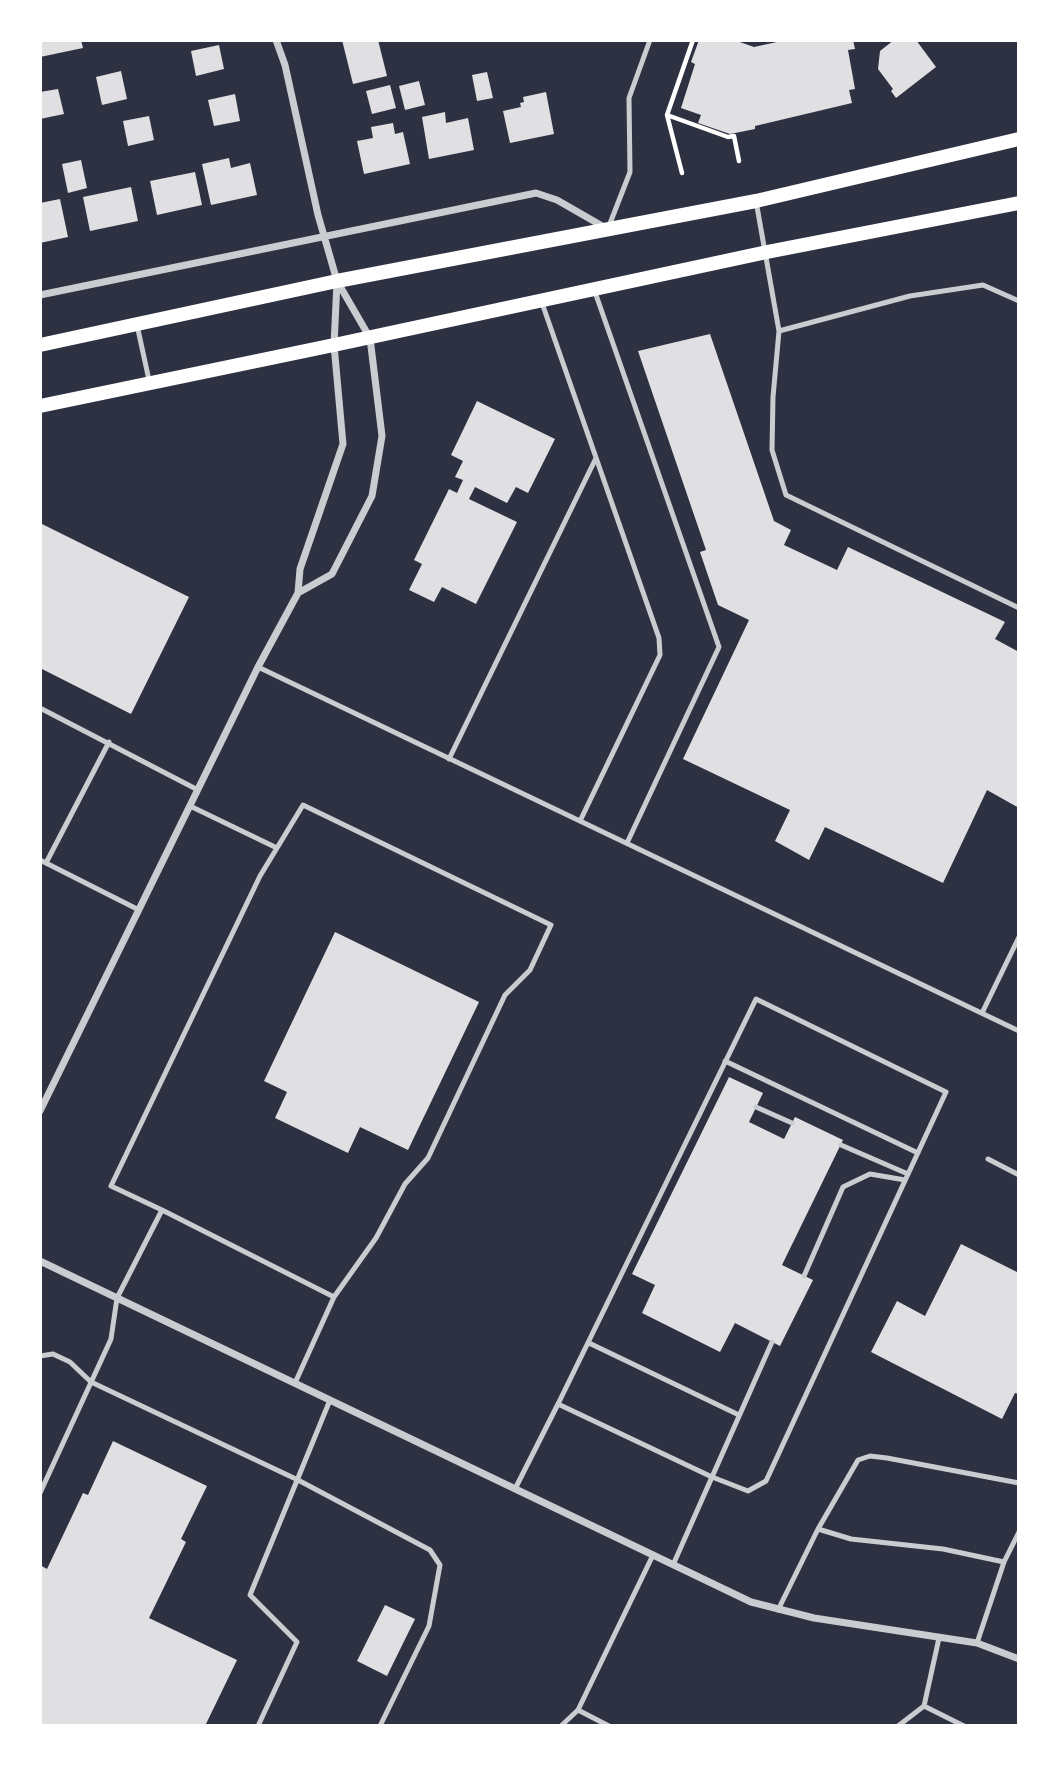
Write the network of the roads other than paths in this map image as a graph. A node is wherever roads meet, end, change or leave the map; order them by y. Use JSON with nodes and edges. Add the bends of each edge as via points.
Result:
{"nodes":[{"id":1,"x":276,"y":40,"type":"edge"},
{"id":2,"x":650,"y":40,"type":"edge"},
{"id":3,"x":1019,"y":139,"type":"edge"},
{"id":4,"x":756,"y":201,"type":"junction"},
{"id":5,"x":1019,"y":203,"type":"edge"},
{"id":6,"x":608,"y":229,"type":"junction"},
{"id":7,"x":324,"y":236,"type":"junction"},
{"id":8,"x":767,"y":252,"type":"junction"},
{"id":9,"x":337,"y":281,"type":"junction"},
{"id":10,"x":593,"y":289,"type":"junction"},
{"id":11,"x":40,"y":295,"type":"edge"},
{"id":12,"x":541,"y":300,"type":"junction"},
{"id":13,"x":1019,"y":301,"type":"edge"},
{"id":14,"x":137,"y":324,"type":"junction"},
{"id":15,"x":779,"y":331,"type":"junction"},
{"id":16,"x":370,"y":338,"type":"junction"},
{"id":17,"x":40,"y":345,"type":"edge"},
{"id":18,"x":334,"y":345,"type":"junction"},
{"id":19,"x":150,"y":383,"type":"junction"},
{"id":20,"x":40,"y":405,"type":"edge"},
{"id":21,"x":596,"y":458,"type":"junction"},
{"id":22,"x":298,"y":593,"type":"junction"},
{"id":23,"x":1019,"y":608,"type":"edge"},
{"id":24,"x":258,"y":667,"type":"junction"},
{"id":25,"x":40,"y":708,"type":"edge"},
{"id":26,"x":109,"y":742,"type":"junction"},
{"id":27,"x":449,"y":759,"type":"junction"},
{"id":28,"x":198,"y":790,"type":"junction"},
{"id":29,"x":190,"y":806,"type":"junction"},
{"id":30,"x":580,"y":821,"type":"junction"},
{"id":31,"x":627,"y":844,"type":"junction"},
{"id":32,"x":277,"y":848,"type":"junction"},
{"id":33,"x":43,"y":861,"type":"edge"},
{"id":34,"x":139,"y":910,"type":"junction"},
{"id":35,"x":1019,"y":937,"type":"edge"},
{"id":36,"x":982,"y":1013,"type":"junction"},
{"id":37,"x":1019,"y":1031,"type":"edge"},
{"id":38,"x":725,"y":1061,"type":"junction"},
{"id":39,"x":713,"y":1086,"type":"junction"},
{"id":40,"x":722,"y":1091,"type":"dead end"},
{"id":41,"x":757,"y":1107,"type":"dead end"},
{"id":42,"x":40,"y":1111,"type":"edge"},
{"id":43,"x":792,"y":1123,"type":"dead end"},
{"id":44,"x":841,"y":1145,"type":"dead end"},
{"id":45,"x":918,"y":1153,"type":"junction"},
{"id":46,"x":988,"y":1159,"type":"dead end"},
{"id":47,"x":1019,"y":1175,"type":"edge"},
{"id":48,"x":906,"y":1177,"type":"junction"},
{"id":49,"x":162,"y":1210,"type":"junction"},
{"id":50,"x":40,"y":1261,"type":"edge"},
{"id":51,"x":804,"y":1276,"type":"dead end"},
{"id":52,"x":334,"y":1297,"type":"junction"},
{"id":53,"x":117,"y":1298,"type":"junction"},
{"id":54,"x":772,"y":1342,"type":"dead end"},
{"id":55,"x":589,"y":1343,"type":"junction"},
{"id":56,"x":40,"y":1356,"type":"edge"},
{"id":57,"x":91,"y":1382,"type":"junction"},
{"id":58,"x":295,"y":1383,"type":"junction"},
{"id":59,"x":330,"y":1400,"type":"junction"},
{"id":60,"x":558,"y":1404,"type":"junction"},
{"id":61,"x":739,"y":1415,"type":"junction"},
{"id":62,"x":712,"y":1478,"type":"junction"},
{"id":63,"x":298,"y":1480,"type":"junction"},
{"id":64,"x":1019,"y":1483,"type":"edge"},
{"id":65,"x":515,"y":1489,"type":"junction"},
{"id":66,"x":40,"y":1493,"type":"edge"},
{"id":67,"x":818,"y":1528,"type":"junction"},
{"id":68,"x":1019,"y":1532,"type":"edge"},
{"id":69,"x":653,"y":1555,"type":"junction"},
{"id":70,"x":1004,"y":1562,"type":"junction"},
{"id":71,"x":673,"y":1565,"type":"junction"},
{"id":72,"x":778,"y":1610,"type":"junction"},
{"id":73,"x":939,"y":1637,"type":"junction"},
{"id":74,"x":977,"y":1643,"type":"junction"},
{"id":75,"x":1019,"y":1659,"type":"edge"},
{"id":76,"x":924,"y":1706,"type":"junction"},
{"id":77,"x":578,"y":1710,"type":"junction"},
{"id":78,"x":258,"y":1726,"type":"edge"},
{"id":79,"x":380,"y":1726,"type":"edge"},
{"id":80,"x":561,"y":1726,"type":"edge"},
{"id":81,"x":609,"y":1726,"type":"edge"},
{"id":82,"x":898,"y":1726,"type":"edge"},
{"id":83,"x":964,"y":1726,"type":"edge"}],
"edges":[{"from":1,"to":7,"type":"street"},
{"from":2,"to":6,"type":"lane","via":[[629,98],[630,172]]},
{"from":3,"to":4,"type":"main road"},
{"from":4,"to":6,"type":"main road"},
{"from":4,"to":8,"type":"lane"},
{"from":5,"to":8,"type":"main road"},
{"from":6,"to":7,"type":"street","via":[[536,193]]},
{"from":6,"to":9,"type":"main road"},
{"from":7,"to":9,"type":"street"},
{"from":7,"to":11,"type":"street"},
{"from":8,"to":10,"type":"main road"},
{"from":8,"to":15,"type":"lane"},
{"from":9,"to":14,"type":"main road"},
{"from":9,"to":16,"type":"street"},
{"from":9,"to":18,"type":"street"},
{"from":10,"to":12,"type":"main road"},
{"from":10,"to":31,"type":"lane","via":[[719,647]]},
{"from":12,"to":16,"type":"main road"},
{"from":12,"to":21,"type":"lane"},
{"from":13,"to":15,"type":"lane","via":[[983,285],[910,296]]},
{"from":14,"to":17,"type":"main road"},
{"from":14,"to":19,"type":"lane"},
{"from":15,"to":23,"type":"lane","via":[[772,450],[786,495]]},
{"from":16,"to":18,"type":"main road"},
{"from":16,"to":22,"type":"street","via":[[382,436],[372,496],[332,575]]},
{"from":18,"to":19,"type":"main road"},
{"from":18,"to":22,"type":"street","via":[[343,444],[300,569]]},
{"from":19,"to":20,"type":"main road"},
{"from":21,"to":27,"type":"lane"},
{"from":21,"to":30,"type":"lane","via":[[659,638],[660,655]]},
{"from":22,"to":24,"type":"street"},
{"from":24,"to":27,"type":"lane"},
{"from":24,"to":28,"type":"street"},
{"from":25,"to":26,"type":"lane"},
{"from":26,"to":28,"type":"lane"},
{"from":26,"to":33,"type":"lane"},
{"from":27,"to":30,"type":"lane"},
{"from":28,"to":29,"type":"street"},
{"from":29,"to":32,"type":"lane"},
{"from":29,"to":34,"type":"street"},
{"from":30,"to":31,"type":"lane"},
{"from":31,"to":36,"type":"lane"},
{"from":32,"to":49,"type":"lane","via":[[111,1186]]},
{"from":32,"to":52,"type":"lane","via":[[303,805],[551,925],[530,970],[505,995],[428,1158],[405,1184],[376,1238]]},
{"from":33,"to":34,"type":"lane"},
{"from":34,"to":42,"type":"street"},
{"from":35,"to":36,"type":"lane"},
{"from":36,"to":37,"type":"lane"},
{"from":38,"to":39,"type":"lane"},
{"from":38,"to":45,"type":"lane"},
{"from":38,"to":45,"type":"lane","via":[[755,999],[946,1092]]},
{"from":39,"to":40,"type":"lane"},
{"from":39,"to":55,"type":"lane"},
{"from":41,"to":43,"type":"lane"},
{"from":44,"to":48,"type":"lane"},
{"from":45,"to":48,"type":"lane"},
{"from":46,"to":47,"type":"lane"},
{"from":48,"to":51,"type":"lane","via":[[870,1174],[844,1188]]},
{"from":48,"to":62,"type":"lane","via":[[766,1481],[748,1491]]},
{"from":49,"to":52,"type":"lane"},
{"from":49,"to":53,"type":"lane"},
{"from":50,"to":53,"type":"street"},
{"from":52,"to":58,"type":"lane"},
{"from":53,"to":57,"type":"lane","via":[[111,1339]]},
{"from":53,"to":58,"type":"street"},
{"from":54,"to":61,"type":"lane"},
{"from":55,"to":60,"type":"lane"},
{"from":55,"to":61,"type":"lane"},
{"from":56,"to":57,"type":"lane","via":[[53,1354],[70,1362]]},
{"from":57,"to":63,"type":"lane"},
{"from":57,"to":66,"type":"lane"},
{"from":58,"to":59,"type":"street"},
{"from":59,"to":63,"type":"lane"},
{"from":59,"to":65,"type":"street"},
{"from":60,"to":62,"type":"lane"},
{"from":60,"to":65,"type":"lane"},
{"from":61,"to":62,"type":"lane"},
{"from":62,"to":71,"type":"lane"},
{"from":63,"to":78,"type":"lane","via":[[250,1595],[297,1642]]},
{"from":63,"to":79,"type":"lane","via":[[430,1550],[440,1565],[429,1626]]},
{"from":64,"to":67,"type":"lane","via":[[870,1456],[858,1460]]},
{"from":65,"to":69,"type":"street"},
{"from":67,"to":70,"type":"lane","via":[[851,1539],[943,1549]]},
{"from":67,"to":72,"type":"lane"},
{"from":68,"to":70,"type":"lane"},
{"from":69,"to":71,"type":"street"},
{"from":69,"to":77,"type":"lane"},
{"from":70,"to":74,"type":"lane"},
{"from":71,"to":72,"type":"street"},
{"from":72,"to":73,"type":"street"},
{"from":73,"to":74,"type":"street"},
{"from":73,"to":76,"type":"lane"},
{"from":74,"to":75,"type":"street"},
{"from":76,"to":82,"type":"lane"},
{"from":76,"to":83,"type":"lane"},
{"from":77,"to":80,"type":"lane"},
{"from":77,"to":81,"type":"lane"}]}
